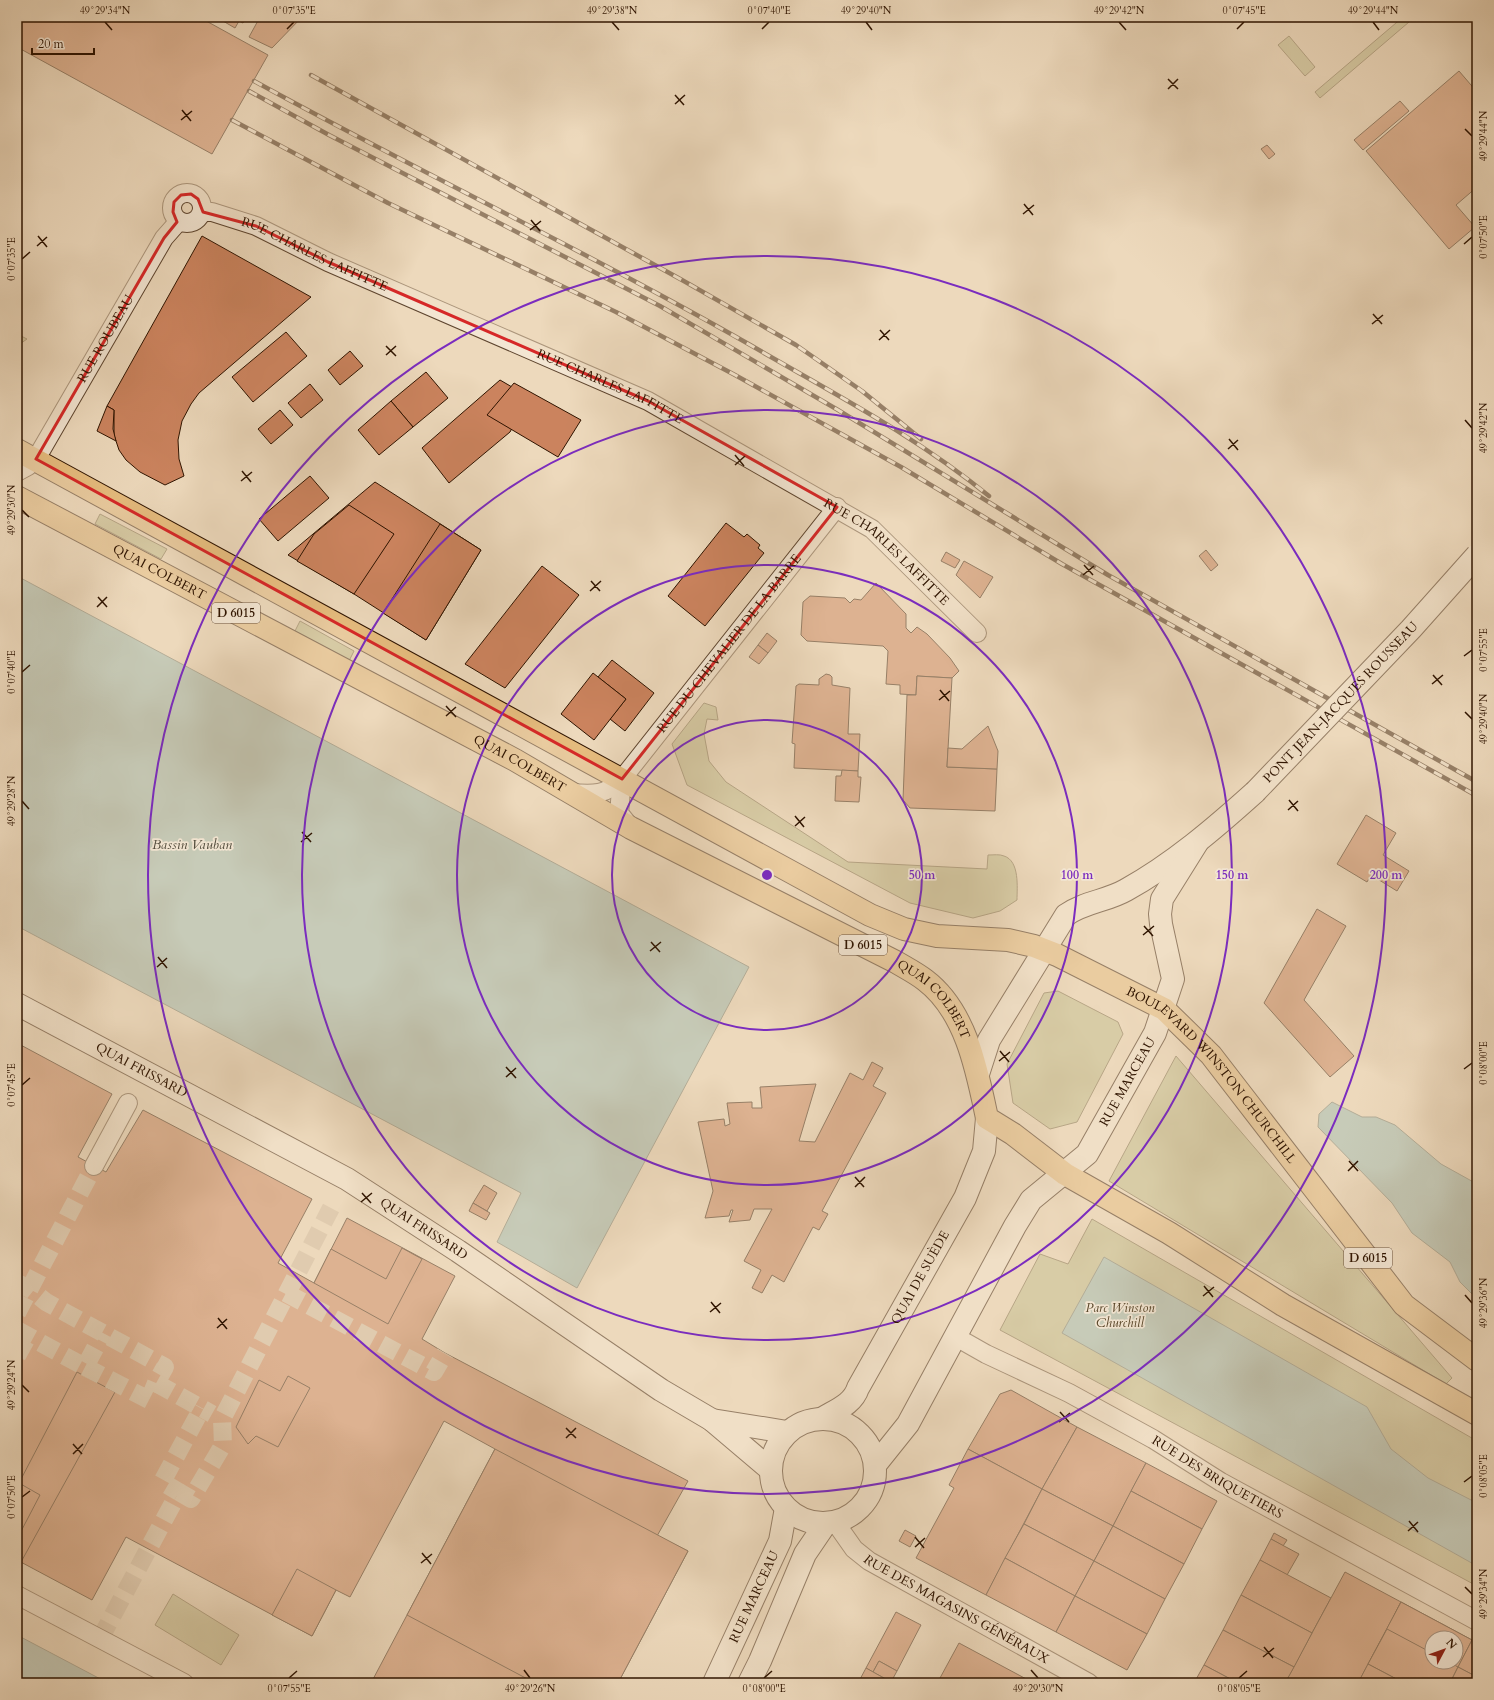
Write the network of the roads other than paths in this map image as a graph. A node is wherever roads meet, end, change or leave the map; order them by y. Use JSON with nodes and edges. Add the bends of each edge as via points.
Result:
{"nodes":[{"id":1,"x":202,"y":212,"type":"junction"},
{"id":2,"x":179,"y":221,"type":"junction"},
{"id":3,"x":26,"y":455,"type":"edge"},
{"id":4,"x":17,"y":472,"type":"edge"},
{"id":5,"x":17,"y":497,"type":"edge"},
{"id":6,"x":837,"y":507,"type":"junction"},
{"id":7,"x":1477,"y":555,"type":"edge"},
{"id":8,"x":977,"y":632,"type":"dead end"},
{"id":9,"x":622,"y":780,"type":"junction"},
{"id":10,"x":572,"y":793,"type":"junction"},
{"id":11,"x":631,"y":828,"type":"junction"},
{"id":12,"x":1197,"y":843,"type":"junction"},
{"id":13,"x":1044,"y":950,"type":"junction"},
{"id":14,"x":1173,"y":979,"type":"joint"},
{"id":15,"x":17,"y":1004,"type":"edge"},
{"id":16,"x":1164,"y":1009,"type":"junction"},
{"id":17,"x":978,"y":1074,"type":"junction"},
{"id":18,"x":128,"y":1103,"type":"dead end"},
{"id":19,"x":987,"y":1118,"type":"junction"},
{"id":20,"x":94,"y":1166,"type":"tunnel mouth"},
{"id":21,"x":1065,"y":1174,"type":"junction"},
{"id":22,"x":956,"y":1337,"type":"junction"},
{"id":23,"x":1477,"y":1360,"type":"edge"},
{"id":24,"x":1477,"y":1414,"type":"edge"},
{"id":25,"x":823,"y":1418,"type":"junction"},
{"id":26,"x":712,"y":1420,"type":"junction"},
{"id":27,"x":787,"y":1432,"type":"junction"},
{"id":28,"x":876,"y":1464,"type":"junction"},
{"id":29,"x":771,"y":1470,"type":"junction"},
{"id":30,"x":786,"y":1508,"type":"junction"},
{"id":31,"x":831,"y":1523,"type":"junction"},
{"id":32,"x":17,"y":1595,"type":"edge"},
{"id":33,"x":1477,"y":1621,"type":"edge"},
{"id":34,"x":184,"y":1683,"type":"edge"},
{"id":35,"x":714,"y":1683,"type":"edge"},
{"id":36,"x":749,"y":1683,"type":"edge"},
{"id":37,"x":1090,"y":1683,"type":"edge"}],
"edges":[{"from":1,"to":2,"type":"street","via":[[197,220],[192,222]]},
{"from":1,"to":2,"type":"street","via":[[201,203],[195,196],[181,195],[176,198],[172,207]]},
{"from":1,"to":6,"type":"street","name":"RUE CHARLES LAFFITTE","via":[[212,212],[256,226],[328,262],[648,400]]},
{"from":2,"to":3,"type":"street","name":"RUE ROUBEAU","via":[[164,238]]},
{"from":3,"to":4,"type":"street","via":[[28,466]]},
{"from":3,"to":9,"type":"main road","number":"D 6015"},
{"from":5,"to":10,"type":"main road","name":"QUAI COLBERT","number":"D 6015","via":[[515,760]]},
{"from":6,"to":8,"type":"street","name":"RUE CHARLES LAFFITTE","via":[[872,529]]},
{"from":6,"to":9,"type":"street","name":"RUE DU CHEVALIER DE LA BARRE"},
{"from":7,"to":12,"type":"main road","name":"PONT JEAN-JACQUES ROUSSEAU","bridge":true,"via":[[1411,629],[1266,781]]},
{"from":9,"to":10,"type":"street","name":"RUE DU CHEVALIER DE LA BARRE","via":[[603,792],[591,795]]},
{"from":9,"to":11,"type":"street","via":[[619,813]]},
{"from":9,"to":13,"type":"main road","name":"BOULEVARD WINSTON CHURCHILL","number":"D 6015","via":[[870,915],[904,929],[937,936],[1008,940]]},
{"from":10,"to":11,"type":"main road","name":"QUAI COLBERT","number":"D 6015"},
{"from":11,"to":17,"type":"main road","name":"QUAI COLBERT","number":"D 6015","via":[[896,962],[926,981],[957,1017]]},
{"from":12,"to":13,"type":"main road","name":"PONT JEAN-JACQUES ROUSSEAU","via":[[1126,890],[1104,901],[1075,908],[1066,915]]},
{"from":12,"to":14,"type":"main road","name":"PONT JEAN-JACQUES ROUSSEAU","via":[[1162,899],[1161,924]]},
{"from":13,"to":16,"type":"main road","name":"BOULEVARD WINSTON CHURCHILL","number":"D 6015"},
{"from":13,"to":17,"type":"main road","via":[[989,1040]]},
{"from":14,"to":16,"type":"main road","name":"RUE MARCEAU"},
{"from":15,"to":26,"type":"main road","name":"QUAI FRISSARD","via":[[347,1179],[458,1251],[661,1390]]},
{"from":16,"to":21,"type":"main road","name":"RUE MARCEAU","via":[[1156,1033],[1087,1154]]},
{"from":16,"to":23,"type":"main road","name":"BOULEVARD WINSTON CHURCHILL","number":"D 6015","via":[[1211,1055],[1404,1305]]},
{"from":17,"to":19,"type":"main road"},
{"from":18,"to":20,"type":"street"},
{"from":19,"to":21,"type":"main road","via":[[1013,1134]]},
{"from":19,"to":25,"type":"main road","name":"QUAI DE SUÈDE","via":[[984,1151],[965,1198],[856,1394],[846,1405]]},
{"from":21,"to":22,"type":"main road","via":[[1031,1200]]},
{"from":21,"to":24,"type":"main road","via":[[1169,1232],[1283,1305]]},
{"from":22,"to":28,"type":"main road","via":[[908,1424]]},
{"from":22,"to":33,"type":"street","name":"RUE DES BRIQUETIERS","via":[[1076,1397],[1153,1439],[1221,1482]]},
{"from":25,"to":27,"type":"main road","via":[[807,1420]]},
{"from":25,"to":28,"type":"main road","via":[[840,1421],[856,1429],[872,1450]]},
{"from":26,"to":27,"type":"main road","name":"QUAI FRISSARD"},
{"from":26,"to":29,"type":"main road","name":"QUAI FRISSARD"},
{"from":27,"to":29,"type":"main road","via":[[772,1456]]},
{"from":28,"to":31,"type":"main road","via":[[871,1494],[862,1507],[850,1516]]},
{"from":29,"to":30,"type":"main road","via":[[777,1496]]},
{"from":30,"to":31,"type":"main road","via":[[804,1519]]},
{"from":30,"to":35,"type":"main road","name":"RUE MARCEAU","via":[[780,1541]]},
{"from":31,"to":36,"type":"main road","name":"RUE MARCEAU","via":[[805,1554]]},
{"from":31,"to":37,"type":"street","name":"RUE DES MAGASINS GÉNÉRAUX","via":[[854,1549],[869,1561]]},
{"from":32,"to":34,"type":"street"}]}
